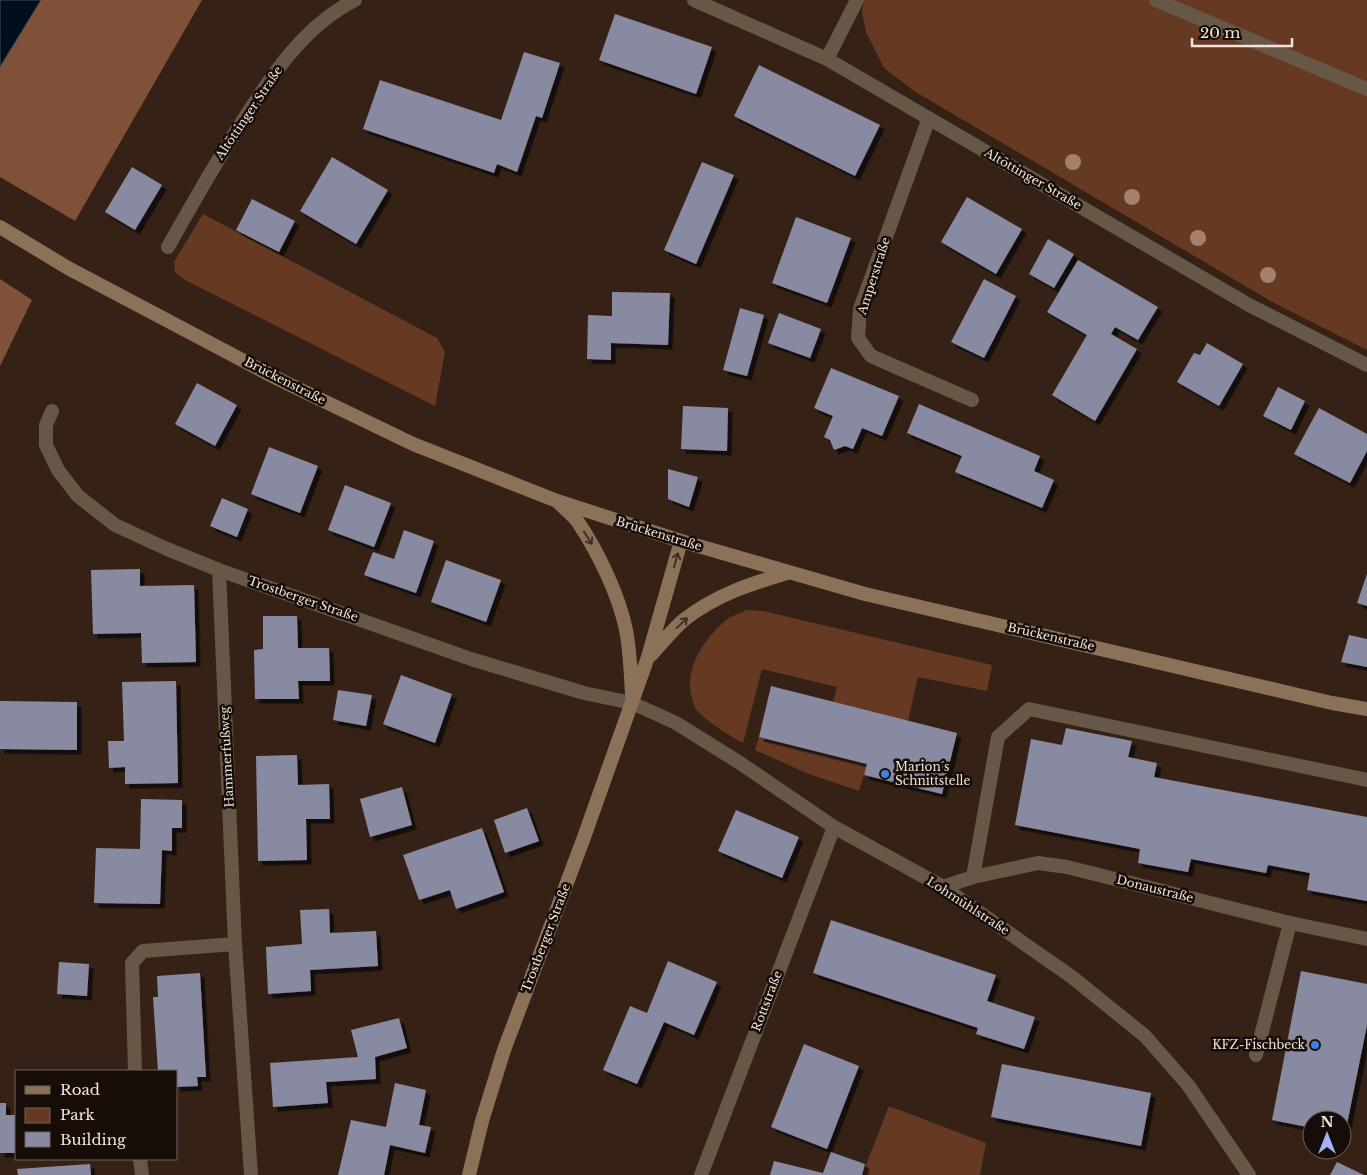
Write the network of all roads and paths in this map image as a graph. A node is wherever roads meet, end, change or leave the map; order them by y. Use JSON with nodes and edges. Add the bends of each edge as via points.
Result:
{"nodes":[{"id":1,"x":355,"y":0,"type":"edge"},
{"id":2,"x":694,"y":0,"type":"edge"},
{"id":3,"x":857,"y":0,"type":"edge"},
{"id":4,"x":1156,"y":0,"type":"edge"},
{"id":5,"x":827,"y":60,"type":"junction"},
{"id":6,"x":1367,"y":89,"type":"edge"},
{"id":7,"x":929,"y":118,"type":"junction"},
{"id":8,"x":0,"y":227,"type":"edge"},
{"id":9,"x":168,"y":247,"type":"dead end"},
{"id":10,"x":1367,"y":365,"type":"edge"},
{"id":11,"x":972,"y":400,"type":"dead end"},
{"id":12,"x":52,"y":411,"type":"dead end"},
{"id":13,"x":556,"y":501,"type":"junction"},
{"id":14,"x":682,"y":541,"type":"junction"},
{"id":15,"x":219,"y":570,"type":"junction"},
{"id":16,"x":787,"y":572,"type":"junction"},
{"id":17,"x":648,"y":657,"type":"junction"},
{"id":18,"x":632,"y":703,"type":"junction"},
{"id":19,"x":1367,"y":709,"type":"edge"},
{"id":20,"x":1367,"y":780,"type":"edge"},
{"id":21,"x":834,"y":827,"type":"junction"},
{"id":22,"x":973,"y":877,"type":"junction"},
{"id":23,"x":943,"y":887,"type":"junction"},
{"id":24,"x":1290,"y":923,"type":"junction"},
{"id":25,"x":1367,"y":939,"type":"edge"},
{"id":26,"x":235,"y":944,"type":"junction"},
{"id":27,"x":1256,"y":1056,"type":"dead end"},
{"id":28,"x":135,"y":1070,"type":"edge"},
{"id":29,"x":140,"y":1160,"type":"edge"},
{"id":30,"x":142,"y":1175,"type":"edge"},
{"id":31,"x":250,"y":1175,"type":"edge"},
{"id":32,"x":469,"y":1175,"type":"edge"},
{"id":33,"x":701,"y":1175,"type":"edge"},
{"id":34,"x":1249,"y":1175,"type":"edge"}],
"edges":[{"from":1,"to":9,"type":"street","name":"Altöttinger Straße","via":[[300,40],[265,86],[213,167]]},
{"from":2,"to":5,"type":"street","name":"Altöttinger Straße"},
{"from":3,"to":5,"type":"street"},
{"from":4,"to":6,"type":"street"},
{"from":5,"to":7,"type":"street","name":"Altöttinger Straße"},
{"from":7,"to":10,"type":"street","name":"Altöttinger Straße","via":[[1249,305]]},
{"from":7,"to":11,"type":"street","name":"Amperstraße","via":[[860,309],[858,338],[871,356]]},
{"from":8,"to":13,"type":"main road","name":"Brückenstraße","via":[[68,268],[276,378],[413,444]]},
{"from":12,"to":15,"type":"street","name":"Trostberger Straße","via":[[46,425],[46,445],[58,470],[78,496],[115,524]]},
{"from":13,"to":14,"type":"main road","name":"Brückenstraße"},
{"from":13,"to":18,"type":"main road","one_way":true,"via":[[577,521],[592,544],[616,598],[630,652]]},
{"from":14,"to":16,"type":"main road","name":"Brückenstraße"},
{"from":17,"to":14,"type":"main road","name":"Trostberger Straße","one_way":true},
{"from":15,"to":18,"type":"street","name":"Trostberger Straße","via":[[471,658],[584,693]]},
{"from":15,"to":26,"type":"street","name":"Hammerfußweg"},
{"from":17,"to":16,"type":"main road","one_way":true,"via":[[684,620],[718,597]]},
{"from":16,"to":19,"type":"main road","name":"Brückenstraße","via":[[874,596]]},
{"from":17,"to":18,"type":"main road","name":"Trostberger Straße"},
{"from":18,"to":21,"type":"street","name":"Lohmühlstraße","via":[[676,723]]},
{"from":18,"to":32,"type":"main road","name":"Trostberger Straße","via":[[504,1050]]},
{"from":20,"to":22,"type":"street","via":[[1030,709],[998,737]]},
{"from":21,"to":23,"type":"street","name":"Lohmühlstraße"},
{"from":21,"to":33,"type":"street","name":"Rottstraße"},
{"from":22,"to":23,"type":"street","name":"Donaustraße"},
{"from":22,"to":24,"type":"street","name":"Donaustraße","via":[[1038,863],[1067,867]]},
{"from":23,"to":34,"type":"street","name":"Lohmühlstraße","via":[[1072,977],[1145,1036],[1188,1085]]},
{"from":24,"to":25,"type":"street","name":"Donaustraße"},
{"from":24,"to":27,"type":"street"},
{"from":26,"to":28,"type":"street","via":[[143,951],[132,963]]},
{"from":26,"to":31,"type":"street","name":"Hammerfußweg"},
{"from":29,"to":30,"type":"street"}]}
